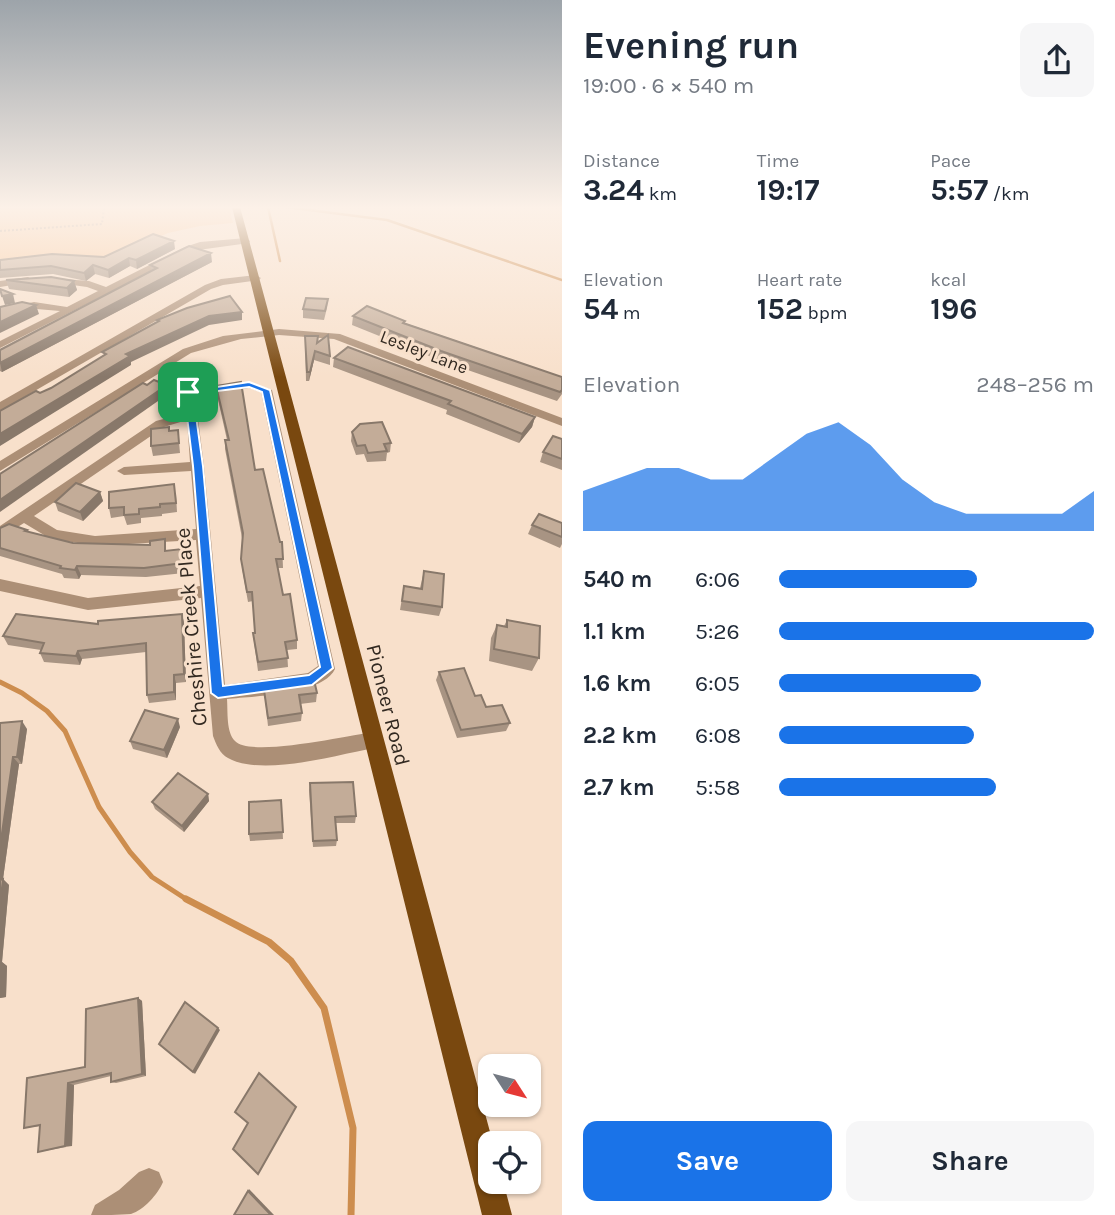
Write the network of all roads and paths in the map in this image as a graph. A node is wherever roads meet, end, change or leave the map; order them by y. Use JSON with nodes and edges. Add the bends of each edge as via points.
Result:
{"nodes":[{"id":1,"x":159,"y":264,"type":"edge"},
{"id":2,"x":252,"y":264,"type":"edge"},
{"id":3,"x":256,"y":278,"type":"junction"},
{"id":4,"x":0,"y":284,"type":"edge"},
{"id":5,"x":106,"y":291,"type":"junction"},
{"id":6,"x":68,"y":310,"type":"junction"},
{"id":7,"x":0,"y":312,"type":"edge"},
{"id":8,"x":270,"y":334,"type":"junction"},
{"id":9,"x":0,"y":345,"type":"edge"},
{"id":10,"x":156,"y":369,"type":"junction"},
{"id":11,"x":188,"y":392,"type":"junction"},
{"id":12,"x":0,"y":407,"type":"edge"},
{"id":13,"x":193,"y":415,"type":"junction"},
{"id":14,"x":562,"y":422,"type":"edge"},
{"id":15,"x":198,"y":466,"type":"junction"},
{"id":16,"x":0,"y":467,"type":"edge"},
{"id":17,"x":124,"y":471,"type":"dead end"},
{"id":18,"x":24,"y":517,"type":"junction"},
{"id":19,"x":0,"y":533,"type":"edge"},
{"id":20,"x":204,"y":534,"type":"junction"},
{"id":21,"x":3,"y":589,"type":"edge"},
{"id":22,"x":209,"y":591,"type":"junction"},
{"id":23,"x":218,"y":693,"type":"junction"},
{"id":24,"x":374,"y":740,"type":"junction"},
{"id":25,"x":149,"y":1182,"type":"dead end"},
{"id":26,"x":105,"y":1215,"type":"edge"},
{"id":27,"x":497,"y":1215,"type":"edge"}],
"edges":[{"from":1,"to":5,"type":"street"},
{"from":2,"to":3,"type":"main road","name":"Pioneer Road"},
{"from":3,"to":8,"type":"main road","name":"Pioneer Road"},
{"from":3,"to":12,"type":"street","via":[[208,287]]},
{"from":4,"to":5,"type":"street","via":[[66,280]]},
{"from":5,"to":6,"type":"street"},
{"from":6,"to":7,"type":"street","via":[[30,304]]},
{"from":6,"to":9,"type":"street"},
{"from":8,"to":10,"type":"street","name":"Lesley Lane","via":[[219,339]]},
{"from":8,"to":14,"type":"street","name":"Lesley Lane","via":[[336,336]]},
{"from":8,"to":24,"type":"main road","name":"Pioneer Road"},
{"from":10,"to":11,"type":"street","via":[[180,381]]},
{"from":10,"to":16,"type":"street","name":"Lesley Lane"},
{"from":11,"to":13,"type":"street","name":"Cheshire Creek Place"},
{"from":11,"to":23,"type":"street","via":[[249,384],[266,390],[327,668],[312,680]]},
{"from":13,"to":15,"type":"street","name":"Cheshire Creek Place"},
{"from":13,"to":18,"type":"street","via":[[160,424]]},
{"from":15,"to":17,"type":"street"},
{"from":15,"to":20,"type":"street","name":"Cheshire Creek Place"},
{"from":18,"to":19,"type":"street"},
{"from":18,"to":20,"type":"street","via":[[54,534],[95,541]]},
{"from":20,"to":22,"type":"street","name":"Cheshire Creek Place"},
{"from":21,"to":22,"type":"street","via":[[88,604]]},
{"from":22,"to":23,"type":"street","name":"Cheshire Creek Place"},
{"from":23,"to":24,"type":"street","name":"Cheshire Creek Place","via":[[222,738],[245,756]]},
{"from":24,"to":27,"type":"main road","name":"Pioneer Road"},
{"from":25,"to":26,"type":"street"}]}
